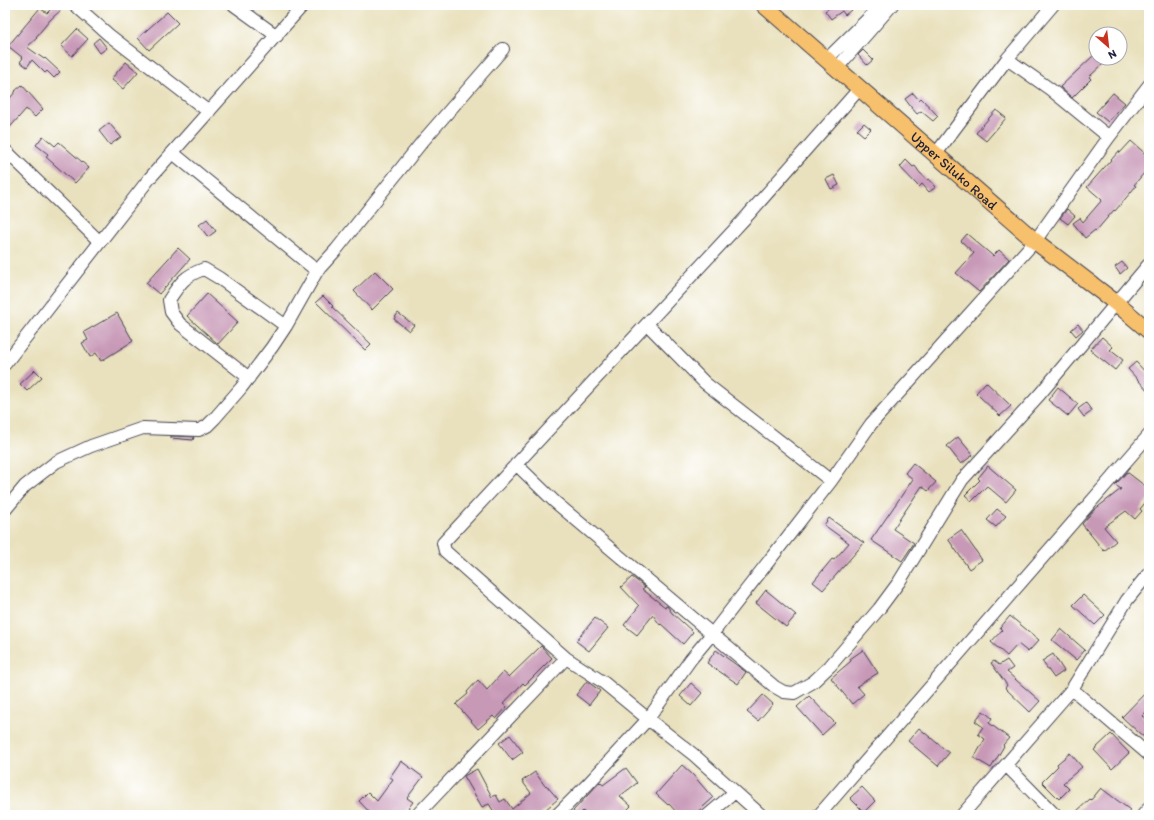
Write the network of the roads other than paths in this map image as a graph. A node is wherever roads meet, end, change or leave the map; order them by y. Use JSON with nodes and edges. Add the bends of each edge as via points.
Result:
{"nodes":[{"id":1,"x":75,"y":5,"type":"edge"},
{"id":2,"x":234,"y":5,"type":"edge"},
{"id":3,"x":304,"y":5,"type":"edge"},
{"id":4,"x":764,"y":5,"type":"edge"},
{"id":5,"x":882,"y":5,"type":"edge"},
{"id":6,"x":892,"y":5,"type":"edge"},
{"id":7,"x":1053,"y":5,"type":"edge"},
{"id":8,"x":277,"y":36,"type":"junction"},
{"id":9,"x":503,"y":49,"type":"dead end"},
{"id":10,"x":1007,"y":59,"type":"junction"},
{"id":11,"x":832,"y":64,"type":"junction"},
{"id":12,"x":1149,"y":85,"type":"edge"},
{"id":13,"x":860,"y":88,"type":"junction"},
{"id":14,"x":209,"y":112,"type":"junction"},
{"id":15,"x":1109,"y":137,"type":"junction"},
{"id":16,"x":5,"y":150,"type":"edge"},
{"id":17,"x":173,"y":153,"type":"junction"},
{"id":18,"x":935,"y":155,"type":"junction"},
{"id":19,"x":1035,"y":241,"type":"junction"},
{"id":20,"x":99,"y":242,"type":"junction"},
{"id":21,"x":1149,"y":264,"type":"edge"},
{"id":22,"x":317,"y":271,"type":"junction"},
{"id":23,"x":1116,"y":303,"type":"junction"},
{"id":24,"x":647,"y":324,"type":"junction"},
{"id":25,"x":286,"y":326,"type":"junction"},
{"id":26,"x":1149,"y":331,"type":"edge"},
{"id":27,"x":5,"y":364,"type":"edge"},
{"id":28,"x":249,"y":378,"type":"junction"},
{"id":29,"x":1149,"y":435,"type":"edge"},
{"id":30,"x":516,"y":464,"type":"junction"},
{"id":31,"x":831,"y":481,"type":"junction"},
{"id":32,"x":5,"y":510,"type":"edge"},
{"id":33,"x":1149,"y":573,"type":"edge"},
{"id":34,"x":712,"y":634,"type":"junction"},
{"id":35,"x":566,"y":658,"type":"junction"},
{"id":36,"x":1072,"y":689,"type":"junction"},
{"id":37,"x":648,"y":719,"type":"junction"},
{"id":38,"x":1149,"y":755,"type":"edge"},
{"id":39,"x":1006,"y":765,"type":"junction"},
{"id":40,"x":735,"y":792,"type":"junction"},
{"id":41,"x":1149,"y":808,"type":"edge"},
{"id":42,"x":416,"y":815,"type":"edge"},
{"id":43,"x":557,"y":815,"type":"edge"},
{"id":44,"x":708,"y":815,"type":"edge"},
{"id":45,"x":760,"y":815,"type":"edge"},
{"id":46,"x":819,"y":815,"type":"edge"},
{"id":47,"x":962,"y":815,"type":"edge"},
{"id":48,"x":1055,"y":815,"type":"edge"},
{"id":49,"x":1143,"y":815,"type":"edge"}],
"edges":[{"from":1,"to":14,"type":"street","via":[[109,35]]},
{"from":2,"to":8,"type":"street"},
{"from":3,"to":8,"type":"street"},
{"from":4,"to":11,"type":"main road","name":"Upper Siluko Road"},
{"from":5,"to":11,"type":"street"},
{"from":6,"to":11,"type":"street"},
{"from":7,"to":10,"type":"street"},
{"from":8,"to":14,"type":"street"},
{"from":9,"to":22,"type":"street","via":[[422,142]]},
{"from":10,"to":15,"type":"street","via":[[1050,88]]},
{"from":10,"to":18,"type":"street"},
{"from":11,"to":13,"type":"main road","name":"Upper Siluko Road"},
{"from":12,"to":15,"type":"street"},
{"from":13,"to":18,"type":"main road","name":"Upper Siluko Road"},
{"from":13,"to":24,"type":"street"},
{"from":14,"to":17,"type":"street"},
{"from":15,"to":19,"type":"street"},
{"from":16,"to":20,"type":"street"},
{"from":17,"to":20,"type":"street"},
{"from":17,"to":22,"type":"street"},
{"from":18,"to":19,"type":"main road","name":"Upper Siluko Road"},
{"from":19,"to":23,"type":"main road","name":"Upper Siluko Road"},
{"from":19,"to":31,"type":"street","via":[[871,424]]},
{"from":20,"to":27,"type":"street"},
{"from":21,"to":23,"type":"street"},
{"from":22,"to":25,"type":"street"},
{"from":23,"to":26,"type":"main road","name":"Upper Siluko Road"},
{"from":23,"to":34,"type":"street","via":[[1040,394],[962,480],[900,582],[830,666],[813,682],[794,693],[784,692]]},
{"from":24,"to":30,"type":"street"},
{"from":24,"to":31,"type":"street","via":[[705,382]]},
{"from":25,"to":28,"type":"street"},
{"from":25,"to":28,"type":"street","via":[[204,269],[191,273],[180,283],[169,300],[172,312],[180,324]]},
{"from":28,"to":32,"type":"street","via":[[208,426],[199,430],[143,428],[91,446],[56,462],[25,486]]},
{"from":29,"to":46,"type":"street"},
{"from":30,"to":34,"type":"street","via":[[555,502]]},
{"from":30,"to":35,"type":"street","via":[[443,543],[445,551]]},
{"from":31,"to":34,"type":"street"},
{"from":33,"to":36,"type":"street","via":[[1127,600]]},
{"from":34,"to":37,"type":"street"},
{"from":35,"to":37,"type":"street","via":[[604,682]]},
{"from":35,"to":42,"type":"street"},
{"from":36,"to":38,"type":"street"},
{"from":36,"to":39,"type":"street"},
{"from":37,"to":40,"type":"street"},
{"from":37,"to":43,"type":"street"},
{"from":39,"to":47,"type":"street"},
{"from":39,"to":48,"type":"street"},
{"from":40,"to":44,"type":"street"},
{"from":40,"to":45,"type":"street"},
{"from":41,"to":49,"type":"street"}]}
